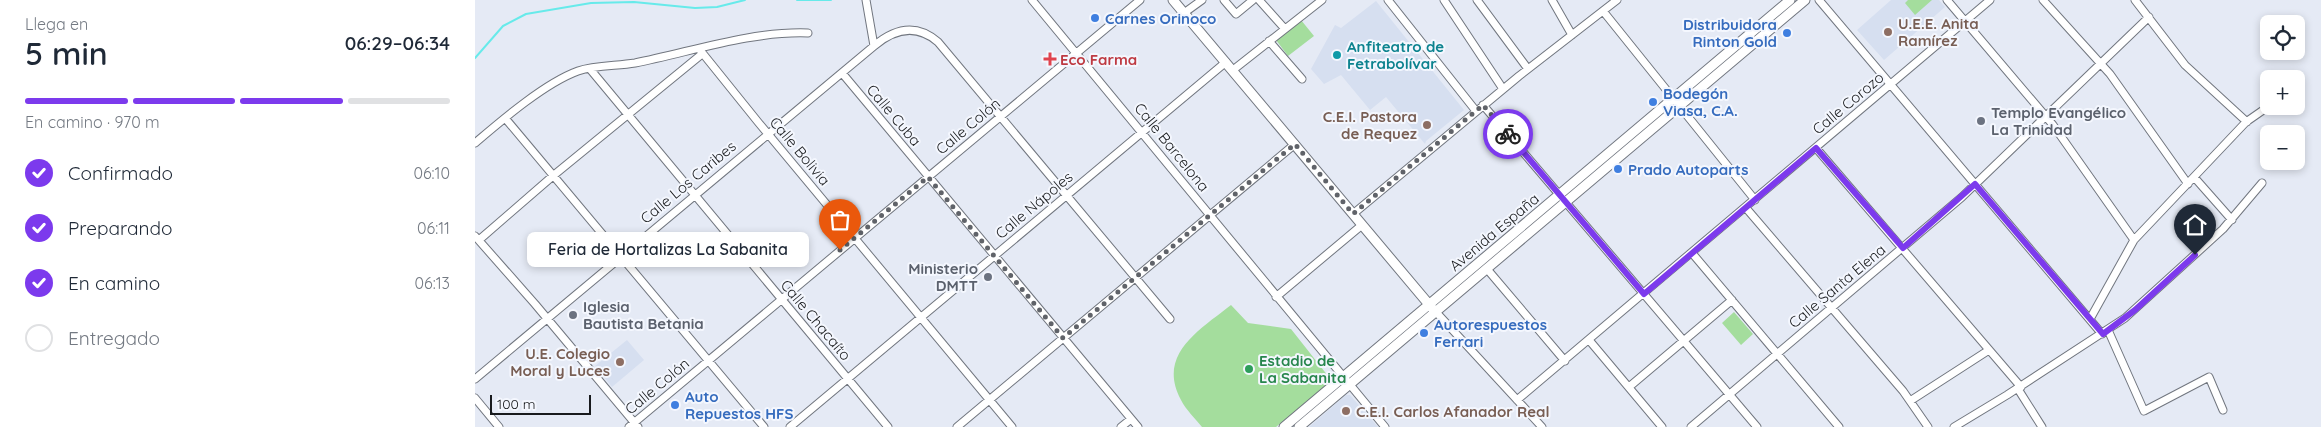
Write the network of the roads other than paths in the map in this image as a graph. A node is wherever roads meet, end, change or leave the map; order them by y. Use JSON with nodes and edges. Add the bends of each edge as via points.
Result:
{"nodes":[{"id":1,"x":866,"y":0,"type":"edge"},
{"id":2,"x":1032,"y":0,"type":"edge"},
{"id":3,"x":1140,"y":0,"type":"edge"},
{"id":4,"x":1173,"y":0,"type":"edge"},
{"id":5,"x":1202,"y":0,"type":"edge"},
{"id":6,"x":1224,"y":0,"type":"edge"},
{"id":7,"x":1253,"y":0,"type":"edge"},
{"id":8,"x":1259,"y":0,"type":"edge"},
{"id":9,"x":1322,"y":0,"type":"edge"},
{"id":10,"x":1388,"y":0,"type":"edge"},
{"id":11,"x":1444,"y":0,"type":"edge"},
{"id":12,"x":1477,"y":0,"type":"edge"},
{"id":13,"x":1552,"y":0,"type":"edge"},
{"id":14,"x":1617,"y":0,"type":"edge"},
{"id":15,"x":1790,"y":0,"type":"edge"},
{"id":16,"x":1805,"y":0,"type":"edge"},
{"id":17,"x":1819,"y":0,"type":"edge"},
{"id":18,"x":1947,"y":0,"type":"edge"},
{"id":19,"x":1990,"y":0,"type":"edge"},
{"id":20,"x":2043,"y":0,"type":"edge"},
{"id":21,"x":2135,"y":0,"type":"edge"},
{"id":22,"x":1603,"y":11,"type":"junction"},
{"id":23,"x":1184,"y":13,"type":"junction"},
{"id":24,"x":2149,"y":17,"type":"junction"},
{"id":25,"x":1965,"y":22,"type":"junction"},
{"id":26,"x":1285,"y":29,"type":"junction"},
{"id":27,"x":808,"y":33,"type":"dead end"},
{"id":28,"x":1572,"y":35,"type":"junction"},
{"id":29,"x":1269,"y":41,"type":"junction"},
{"id":30,"x":873,"y":46,"type":"junction"},
{"id":31,"x":701,"y":52,"type":"junction"},
{"id":32,"x":1077,"y":53,"type":"junction"},
{"id":33,"x":1226,"y":62,"type":"junction"},
{"id":34,"x":2100,"y":63,"type":"junction"},
{"id":35,"x":590,"y":69,"type":"junction"},
{"id":36,"x":1528,"y":69,"type":"junction"},
{"id":37,"x":1233,"y":70,"type":"junction"},
{"id":38,"x":841,"y":73,"type":"junction"},
{"id":39,"x":1302,"y":79,"type":"dead end"},
{"id":40,"x":1891,"y":85,"type":"junction"},
{"id":41,"x":1503,"y":89,"type":"junction"},
{"id":42,"x":1673,"y":99,"type":"junction"},
{"id":43,"x":1483,"y":105,"type":"junction"},
{"id":44,"x":1679,"y":107,"type":"junction"},
{"id":45,"x":1476,"y":111,"type":"junction"},
{"id":46,"x":2260,"y":113,"type":"edge"},
{"id":47,"x":627,"y":115,"type":"junction"},
{"id":48,"x":1001,"y":116,"type":"junction"},
{"id":49,"x":2046,"y":117,"type":"junction"},
{"id":50,"x":505,"y":118,"type":"junction"},
{"id":51,"x":2247,"y":122,"type":"junction"},
{"id":52,"x":1142,"y":132,"type":"junction"},
{"id":53,"x":768,"y":134,"type":"junction"},
{"id":54,"x":475,"y":143,"type":"edge"},
{"id":55,"x":1295,"y":144,"type":"junction"},
{"id":56,"x":1816,"y":148,"type":"junction"},
{"id":57,"x":554,"y":175,"type":"junction"},
{"id":58,"x":928,"y":177,"type":"junction"},
{"id":59,"x":2193,"y":177,"type":"junction"},
{"id":60,"x":2262,"y":183,"type":"dead end"},
{"id":61,"x":1975,"y":184,"type":"junction"},
{"id":62,"x":2188,"y":184,"type":"junction"},
{"id":63,"x":1067,"y":195,"type":"junction"},
{"id":64,"x":1559,"y":195,"type":"junction"},
{"id":65,"x":694,"y":196,"type":"junction"},
{"id":66,"x":1755,"y":200,"type":"junction"},
{"id":67,"x":1566,"y":202,"type":"junction"},
{"id":68,"x":1746,"y":208,"type":"junction"},
{"id":69,"x":1353,"y":214,"type":"junction"},
{"id":70,"x":1210,"y":216,"type":"junction"},
{"id":71,"x":2232,"y":220,"type":"junction"},
{"id":72,"x":1362,"y":225,"type":"junction"},
{"id":73,"x":477,"y":238,"type":"edge"},
{"id":74,"x":855,"y":238,"type":"junction"},
{"id":75,"x":2134,"y":240,"type":"junction"},
{"id":76,"x":1903,"y":248,"type":"junction"},
{"id":77,"x":1692,"y":253,"type":"junction"},
{"id":78,"x":621,"y":256,"type":"junction"},
{"id":79,"x":994,"y":256,"type":"junction"},
{"id":80,"x":1487,"y":269,"type":"junction"},
{"id":81,"x":1136,"y":278,"type":"junction"},
{"id":82,"x":1644,"y":294,"type":"junction"},
{"id":83,"x":1277,"y":297,"type":"junction"},
{"id":84,"x":781,"y":299,"type":"junction"},
{"id":85,"x":1732,"y":300,"type":"junction"},
{"id":86,"x":1429,"y":304,"type":"junction"},
{"id":87,"x":1833,"y":308,"type":"junction"},
{"id":88,"x":1436,"y":312,"type":"junction"},
{"id":89,"x":921,"y":317,"type":"junction"},
{"id":90,"x":547,"y":318,"type":"junction"},
{"id":91,"x":1170,"y":318,"type":"dead end"},
{"id":92,"x":2090,"y":318,"type":"junction"},
{"id":93,"x":2105,"y":332,"type":"junction"},
{"id":94,"x":1063,"y":338,"type":"junction"},
{"id":95,"x":1589,"y":340,"type":"junction"},
{"id":96,"x":1683,"y":342,"type":"junction"},
{"id":97,"x":1989,"y":350,"type":"junction"},
{"id":98,"x":1778,"y":354,"type":"junction"},
{"id":99,"x":708,"y":361,"type":"junction"},
{"id":100,"x":1565,"y":361,"type":"junction"},
{"id":101,"x":1343,"y":377,"type":"junction"},
{"id":102,"x":475,"y":379,"type":"edge"},
{"id":103,"x":848,"y":379,"type":"junction"},
{"id":104,"x":1349,"y":385,"type":"junction"},
{"id":105,"x":1629,"y":387,"type":"junction"},
{"id":106,"x":2019,"y":388,"type":"junction"},
{"id":107,"x":1729,"y":395,"type":"junction"},
{"id":108,"x":475,"y":398,"type":"edge"},
{"id":109,"x":990,"y":400,"type":"junction"},
{"id":110,"x":1517,"y":400,"type":"junction"},
{"id":111,"x":1910,"y":401,"type":"junction"},
{"id":112,"x":2223,"y":410,"type":"dead end"},
{"id":113,"x":1131,"y":419,"type":"junction"},
{"id":114,"x":634,"y":425,"type":"edge"},
{"id":115,"x":1539,"y":426,"type":"edge"},
{"id":116,"x":499,"y":427,"type":"edge"},
{"id":117,"x":764,"y":427,"type":"edge"},
{"id":118,"x":790,"y":427,"type":"edge"},
{"id":119,"x":888,"y":427,"type":"edge"},
{"id":120,"x":957,"y":427,"type":"edge"},
{"id":121,"x":1012,"y":427,"type":"edge"},
{"id":122,"x":1121,"y":427,"type":"edge"},
{"id":123,"x":1138,"y":427,"type":"edge"},
{"id":124,"x":1284,"y":427,"type":"edge"},
{"id":125,"x":1299,"y":427,"type":"edge"},
{"id":126,"x":1385,"y":427,"type":"edge"},
{"id":127,"x":1662,"y":427,"type":"edge"},
{"id":128,"x":1691,"y":427,"type":"edge"},
{"id":129,"x":1757,"y":427,"type":"edge"},
{"id":130,"x":1839,"y":427,"type":"edge"},
{"id":131,"x":1928,"y":427,"type":"edge"},
{"id":132,"x":1955,"y":427,"type":"edge"},
{"id":133,"x":2042,"y":427,"type":"edge"}],
"edges":[{"from":1,"to":30,"type":"street"},
{"from":2,"to":32,"type":"street","name":"Calle Barcelona"},
{"from":3,"to":32,"type":"street","name":"Calle Colón"},
{"from":4,"to":23,"type":"main road"},
{"from":5,"to":23,"type":"street"},
{"from":6,"to":7,"type":"street","via":[[1235,14]]},
{"from":8,"to":26,"type":"street"},
{"from":9,"to":26,"type":"street"},
{"from":10,"to":45,"type":"street"},
{"from":11,"to":41,"type":"street"},
{"from":12,"to":36,"type":"street"},
{"from":13,"to":28,"type":"street"},
{"from":14,"to":22,"type":"street"},
{"from":15,"to":42,"type":"main road","name":"Avenida España"},
{"from":16,"to":44,"type":"main road","name":"Avenida España"},
{"from":17,"to":40,"type":"street"},
{"from":18,"to":25,"type":"street"},
{"from":19,"to":25,"type":"street","name":"Calle Corozo"},
{"from":20,"to":34,"type":"street"},
{"from":21,"to":24,"type":"street"},
{"from":22,"to":28,"type":"street"},
{"from":22,"to":42,"type":"street"},
{"from":23,"to":33,"type":"main road"},
{"from":24,"to":34,"type":"street","name":"Calle Santa Elena"},
{"from":24,"to":51,"type":"street","via":[[2185,65]]},
{"from":25,"to":40,"type":"street","name":"Calle Corozo"},
{"from":25,"to":49,"type":"street"},
{"from":26,"to":29,"type":"street"},
{"from":27,"to":31,"type":"street","via":[[790,32],[740,39]]},
{"from":28,"to":36,"type":"street"},
{"from":29,"to":37,"type":"street"},
{"from":29,"to":39,"type":"street"},
{"from":30,"to":38,"type":"street","name":"Calle Los Caribes"},
{"from":30,"to":48,"type":"street","name":"Calle Los Caribes","via":[[894,32],[925,33],[938,42]]},
{"from":31,"to":35,"type":"street"},
{"from":31,"to":47,"type":"street"},
{"from":31,"to":53,"type":"street","name":"Calle Bolivia"},
{"from":32,"to":48,"type":"street","name":"Calle Colón"},
{"from":32,"to":52,"type":"street","name":"Calle Barcelona"},
{"from":33,"to":37,"type":"main road"},
{"from":33,"to":52,"type":"street","name":"Calle Nápoles"},
{"from":34,"to":49,"type":"street","name":"Calle Santa Elena"},
{"from":34,"to":62,"type":"street"},
{"from":35,"to":47,"type":"street","name":"Calle Chacaíto"},
{"from":35,"to":50,"type":"street","via":[[567,76]]},
{"from":36,"to":41,"type":"street"},
{"from":37,"to":55,"type":"main road"},
{"from":38,"to":53,"type":"street","name":"Calle Los Caribes"},
{"from":38,"to":58,"type":"street","name":"Calle Cuba"},
{"from":40,"to":56,"type":"street","name":"Calle Corozo"},
{"from":40,"to":61,"type":"street"},
{"from":41,"to":43,"type":"street"},
{"from":42,"to":44,"type":"street"},
{"from":42,"to":64,"type":"main road","name":"Avenida España"},
{"from":43,"to":45,"type":"street"},
{"from":43,"to":64,"type":"street"},
{"from":44,"to":66,"type":"street"},
{"from":44,"to":67,"type":"main road","name":"Avenida España"},
{"from":45,"to":69,"type":"street"},
{"from":46,"to":51,"type":"street"},
{"from":47,"to":57,"type":"street"},
{"from":47,"to":65,"type":"street","name":"Calle Chacaíto"},
{"from":48,"to":58,"type":"street","name":"Calle Colón"},
{"from":48,"to":63,"type":"street","name":"Calle Los Caribes"},
{"from":49,"to":61,"type":"street","name":"Calle Santa Elena"},
{"from":49,"to":75,"type":"street"},
{"from":50,"to":54,"type":"street"},
{"from":50,"to":57,"type":"street"},
{"from":51,"to":59,"type":"street"},
{"from":52,"to":63,"type":"street","name":"Calle Nápoles"},
{"from":52,"to":70,"type":"street","name":"Calle Barcelona"},
{"from":53,"to":65,"type":"street","name":"Calle Los Caribes"},
{"from":53,"to":74,"type":"street","name":"Calle Bolivia"},
{"from":55,"to":69,"type":"main road"},
{"from":55,"to":70,"type":"street"},
{"from":56,"to":66,"type":"street","name":"Calle Corozo"},
{"from":56,"to":76,"type":"street"},
{"from":57,"to":73,"type":"street"},
{"from":57,"to":78,"type":"street"},
{"from":58,"to":74,"type":"street","name":"Calle Colón"},
{"from":58,"to":79,"type":"street","name":"Calle Cuba"},
{"from":59,"to":62,"type":"street"},
{"from":59,"to":71,"type":"street"},
{"from":60,"to":71,"type":"street"},
{"from":61,"to":76,"type":"street","name":"Calle Santa Elena"},
{"from":61,"to":92,"type":"street"},
{"from":62,"to":75,"type":"street"},
{"from":63,"to":79,"type":"street","name":"Calle Nápoles"},
{"from":63,"to":81,"type":"street","name":"Calle Los Caribes"},
{"from":64,"to":67,"type":"street"},
{"from":64,"to":86,"type":"main road","name":"Avenida España"},
{"from":65,"to":78,"type":"street","name":"Calle Los Caribes"},
{"from":65,"to":84,"type":"street","name":"Calle Chacaíto"},
{"from":66,"to":68,"type":"street","name":"Calle Corozo"},
{"from":67,"to":80,"type":"main road","name":"Avenida España"},
{"from":67,"to":82,"type":"street"},
{"from":68,"to":77,"type":"street","name":"Calle Corozo"},
{"from":68,"to":87,"type":"street"},
{"from":69,"to":72,"type":"main road"},
{"from":70,"to":81,"type":"street"},
{"from":70,"to":83,"type":"street","name":"Calle Barcelona"},
{"from":71,"to":93,"type":"street","via":[[2141,304]]},
{"from":72,"to":83,"type":"street"},
{"from":72,"to":86,"type":"main road"},
{"from":73,"to":90,"type":"street"},
{"from":74,"to":84,"type":"street","name":"Calle Colón"},
{"from":74,"to":89,"type":"street","name":"Calle Bolivia"},
{"from":75,"to":92,"type":"street"},
{"from":76,"to":87,"type":"street","name":"Calle Santa Elena"},
{"from":76,"to":97,"type":"street"},
{"from":77,"to":82,"type":"street","name":"Calle Corozo"},
{"from":77,"to":85,"type":"street"},
{"from":78,"to":90,"type":"street","name":"Calle Los Caribes"},
{"from":78,"to":99,"type":"street"},
{"from":79,"to":89,"type":"street","name":"Calle Nápoles"},
{"from":79,"to":94,"type":"street","name":"Calle Cuba"},
{"from":80,"to":88,"type":"main road","name":"Avenida España"},
{"from":80,"to":100,"type":"street"},
{"from":81,"to":91,"type":"street","name":"Calle Los Caribes"},
{"from":81,"to":94,"type":"street"},
{"from":82,"to":95,"type":"street","name":"Calle Corozo"},
{"from":82,"to":96,"type":"street"},
{"from":83,"to":101,"type":"street","name":"Calle Barcelona"},
{"from":84,"to":99,"type":"street","name":"Calle Colón"},
{"from":84,"to":103,"type":"street","name":"Calle Chacaíto"},
{"from":85,"to":96,"type":"street"},
{"from":85,"to":98,"type":"street"},
{"from":86,"to":88,"type":"main road"},
{"from":86,"to":101,"type":"main road","name":"Avenida España"},
{"from":87,"to":98,"type":"street","name":"Calle Santa Elena"},
{"from":87,"to":111,"type":"street"},
{"from":88,"to":104,"type":"main road","name":"Avenida España"},
{"from":88,"to":110,"type":"street"},
{"from":89,"to":103,"type":"street","name":"Calle Nápoles"},
{"from":89,"to":109,"type":"street","name":"Calle Bolivia"},
{"from":90,"to":102,"type":"street","name":"Calle Los Caribes"},
{"from":90,"to":114,"type":"street"},
{"from":92,"to":93,"type":"street"},
{"from":93,"to":106,"type":"street"},
{"from":93,"to":112,"type":"street","via":[[2144,411],[2209,378]]},
{"from":94,"to":109,"type":"street"},
{"from":94,"to":113,"type":"street","name":"Calle Cuba"},
{"from":95,"to":100,"type":"street","name":"Calle Corozo"},
{"from":95,"to":105,"type":"street"},
{"from":96,"to":105,"type":"street"},
{"from":96,"to":107,"type":"street"},
{"from":97,"to":106,"type":"street"},
{"from":97,"to":111,"type":"street"},
{"from":98,"to":107,"type":"street","name":"Calle Santa Elena"},
{"from":98,"to":130,"type":"street"},
{"from":99,"to":114,"type":"street","name":"Calle Colón"},
{"from":99,"to":117,"type":"street"},
{"from":100,"to":110,"type":"street","name":"Calle Corozo"},
{"from":101,"to":104,"type":"street","name":"Calle Barcelona"},
{"from":101,"to":124,"type":"main road","name":"Avenida España"},
{"from":103,"to":118,"type":"street","name":"Calle Nápoles"},
{"from":103,"to":119,"type":"street","name":"Calle Chacaíto"},
{"from":104,"to":125,"type":"main road","name":"Avenida España"},
{"from":104,"to":126,"type":"street","name":"Calle Barcelona"},
{"from":105,"to":127,"type":"street"},
{"from":106,"to":132,"type":"street"},
{"from":106,"to":133,"type":"street"},
{"from":107,"to":128,"type":"street","name":"Calle Santa Elena"},
{"from":107,"to":129,"type":"street"},
{"from":108,"to":116,"type":"street"},
{"from":109,"to":120,"type":"street"},
{"from":109,"to":121,"type":"street","name":"Calle Bolivia"},
{"from":110,"to":115,"type":"street"},
{"from":111,"to":131,"type":"street"},
{"from":113,"to":122,"type":"street"},
{"from":113,"to":123,"type":"street","name":"Calle Cuba"}]}
